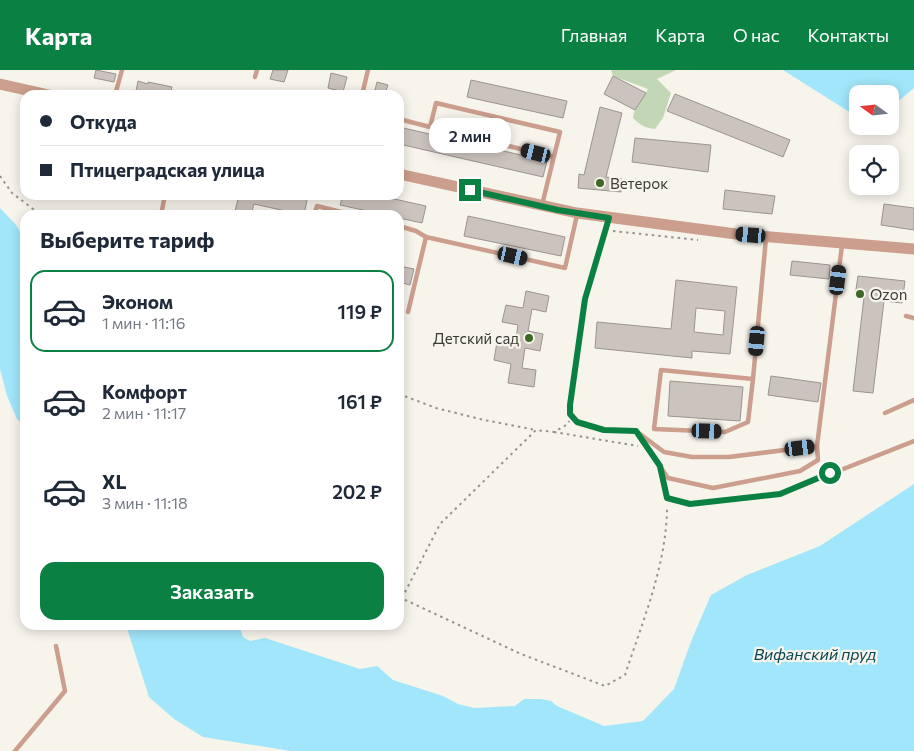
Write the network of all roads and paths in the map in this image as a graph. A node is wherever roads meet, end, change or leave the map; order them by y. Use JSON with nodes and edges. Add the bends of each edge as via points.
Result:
{"nodes":[{"id":1,"x":122,"y":70,"type":"edge"},
{"id":2,"x":257,"y":70,"type":"edge"},
{"id":3,"x":368,"y":70,"type":"edge"},
{"id":4,"x":256,"y":77,"type":"dead end"},
{"id":5,"x":0,"y":84,"type":"edge"},
{"id":6,"x":27,"y":90,"type":"edge"},
{"id":7,"x":117,"y":90,"type":"edge"},
{"id":8,"x":363,"y":90,"type":"edge"},
{"id":9,"x":404,"y":120,"type":"edge"},
{"id":10,"x":430,"y":127,"type":"junction"},
{"id":11,"x":554,"y":157,"type":"junction"},
{"id":12,"x":404,"y":175,"type":"edge"},
{"id":13,"x":0,"y":176,"type":"edge"},
{"id":14,"x":20,"y":199,"type":"edge"},
{"id":15,"x":21,"y":200,"type":"edge"},
{"id":16,"x":542,"y":207,"type":"junction"},
{"id":17,"x":34,"y":210,"type":"edge"},
{"id":18,"x":316,"y":210,"type":"edge"},
{"id":19,"x":333,"y":210,"type":"edge"},
{"id":20,"x":577,"y":213,"type":"junction"},
{"id":21,"x":609,"y":218,"type":"junction"},
{"id":22,"x":404,"y":227,"type":"edge"},
{"id":23,"x":606,"y":230,"type":"junction"},
{"id":24,"x":766,"y":236,"type":"junction"},
{"id":25,"x":426,"y":237,"type":"junction"},
{"id":26,"x":699,"y":240,"type":"dead end"},
{"id":27,"x":842,"y":243,"type":"junction"},
{"id":28,"x":914,"y":249,"type":"edge"},
{"id":29,"x":408,"y":312,"type":"dead end"},
{"id":30,"x":906,"y":316,"type":"dead end"},
{"id":31,"x":914,"y":318,"type":"edge"},
{"id":32,"x":753,"y":379,"type":"junction"},
{"id":33,"x":404,"y":396,"type":"edge"},
{"id":34,"x":914,"y":400,"type":"edge"},
{"id":35,"x":885,"y":412,"type":"dead end"},
{"id":36,"x":570,"y":414,"type":"junction"},
{"id":37,"x":536,"y":430,"type":"junction"},
{"id":38,"x":636,"y":431,"type":"junction"},
{"id":39,"x":554,"y":432,"type":"junction"},
{"id":40,"x":914,"y":441,"type":"edge"},
{"id":41,"x":817,"y":446,"type":"junction"},
{"id":42,"x":648,"y":449,"type":"junction"},
{"id":43,"x":660,"y":466,"type":"junction"},
{"id":44,"x":667,"y":498,"type":"junction"},
{"id":45,"x":404,"y":594,"type":"edge"},
{"id":46,"x":404,"y":599,"type":"edge"},
{"id":47,"x":56,"y":646,"type":"dead end"},
{"id":48,"x":14,"y":751,"type":"edge"}],
"edges":[{"from":1,"to":7,"type":"lane"},
{"from":2,"to":4,"type":"lane"},
{"from":3,"to":8,"type":"lane"},
{"from":5,"to":6,"type":"street"},
{"from":9,"to":10,"type":"lane"},
{"from":10,"to":11,"type":"lane"},
{"from":10,"to":11,"type":"lane","via":[[436,103],[560,132]]},
{"from":11,"to":16,"type":"lane"},
{"from":12,"to":16,"type":"street"},
{"from":13,"to":14,"type":"path"},
{"from":15,"to":17,"type":"path"},
{"from":16,"to":20,"type":"street"},
{"from":18,"to":19,"type":"lane","via":[[317,206]]},
{"from":20,"to":21,"type":"street"},
{"from":20,"to":25,"type":"lane","via":[[564,268]]},
{"from":21,"to":23,"type":"lane"},
{"from":21,"to":24,"type":"street"},
{"from":22,"to":25,"type":"lane"},
{"from":23,"to":26,"type":"path"},
{"from":23,"to":36,"type":"lane","via":[[585,299]]},
{"from":24,"to":27,"type":"street"},
{"from":24,"to":32,"type":"lane"},
{"from":25,"to":29,"type":"lane"},
{"from":27,"to":28,"type":"street"},
{"from":27,"to":41,"type":"lane"},
{"from":30,"to":31,"type":"lane"},
{"from":32,"to":32,"type":"lane","via":[[661,370],[654,429],[725,432],[748,422]]},
{"from":33,"to":37,"type":"path","via":[[484,420]]},
{"from":34,"to":35,"type":"lane"},
{"from":36,"to":38,"type":"lane","via":[[577,422],[604,430]]},
{"from":36,"to":39,"type":"path","via":[[568,424]]},
{"from":37,"to":39,"type":"path"},
{"from":37,"to":45,"type":"path","via":[[440,524]]},
{"from":38,"to":41,"type":"lane","via":[[664,452],[692,457],[729,457]]},
{"from":38,"to":42,"type":"lane"},
{"from":39,"to":42,"type":"path"},
{"from":40,"to":44,"type":"lane","via":[[780,494],[690,504]]},
{"from":41,"to":43,"type":"lane","via":[[818,460],[800,471],[713,488],[668,478]]},
{"from":42,"to":43,"type":"lane"},
{"from":43,"to":44,"type":"lane"},
{"from":44,"to":46,"type":"path","via":[[667,530],[658,574],[625,676],[604,686],[521,654]]},
{"from":47,"to":48,"type":"lane","via":[[65,691]]}]}
